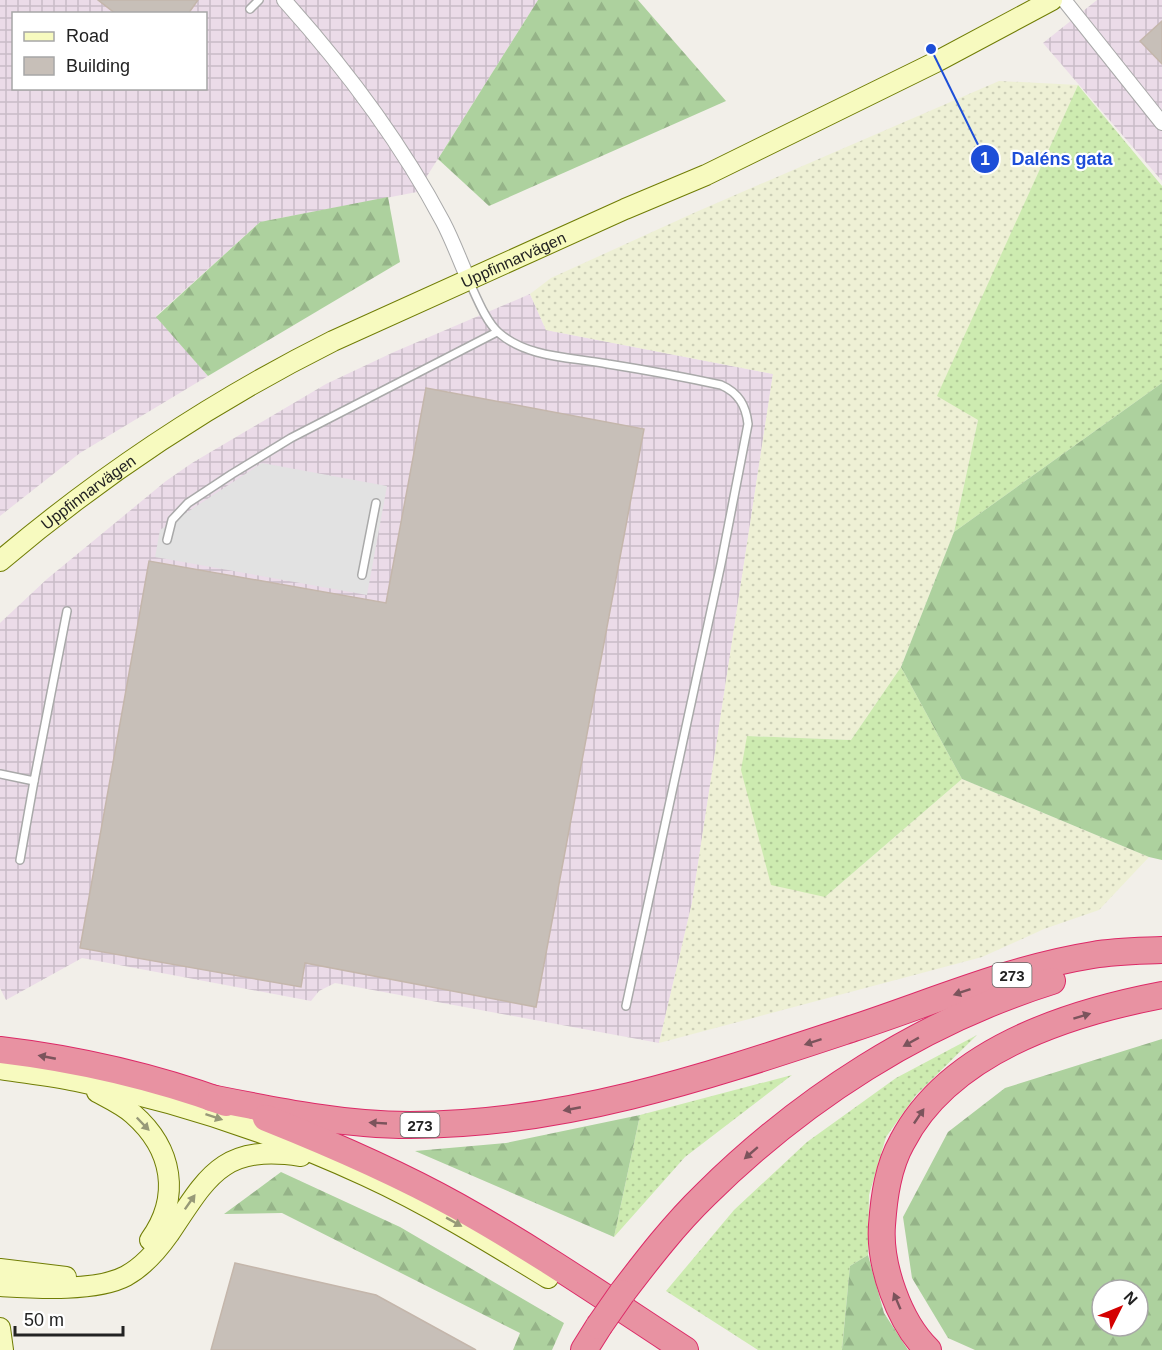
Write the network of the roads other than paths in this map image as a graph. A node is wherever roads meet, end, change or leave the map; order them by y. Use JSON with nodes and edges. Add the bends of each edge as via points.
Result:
{"nodes":[{"id":1,"x":259,"y":0,"type":"edge"},
{"id":2,"x":284,"y":0,"type":"edge"},
{"id":3,"x":1052,"y":0,"type":"edge"},
{"id":4,"x":1064,"y":0,"type":"edge"},
{"id":5,"x":250,"y":9,"type":"dead end"},
{"id":6,"x":1162,"y":123,"type":"edge"},
{"id":7,"x":469,"y":281,"type":"junction"},
{"id":8,"x":497,"y":332,"type":"junction"},
{"id":9,"x":376,"y":503,"type":"dead end"},
{"id":10,"x":167,"y":540,"type":"dead end"},
{"id":11,"x":0,"y":561,"type":"edge"},
{"id":12,"x":362,"y":575,"type":"dead end"},
{"id":13,"x":67,"y":611,"type":"dead end"},
{"id":14,"x":0,"y":774,"type":"edge"},
{"id":15,"x":34,"y":782,"type":"junction"},
{"id":16,"x":20,"y":860,"type":"dead end"},
{"id":17,"x":1162,"y":952,"type":"edge"},
{"id":18,"x":1162,"y":995,"type":"edge"},
{"id":19,"x":626,"y":1006,"type":"dead end"},
{"id":20,"x":0,"y":1050,"type":"edge"},
{"id":21,"x":0,"y":1069,"type":"edge"},
{"id":22,"x":76,"y":1081,"type":"junction"},
{"id":23,"x":211,"y":1098,"type":"junction"},
{"id":24,"x":331,"y":1160,"type":"junction"},
{"id":25,"x":0,"y":1269,"type":"edge"},
{"id":26,"x":548,"y":1278,"type":"joint"},
{"id":27,"x":0,"y":1286,"type":"edge"},
{"id":28,"x":0,"y":1328,"type":"edge"},
{"id":29,"x":3,"y":1350,"type":"edge"},
{"id":30,"x":584,"y":1350,"type":"edge"},
{"id":31,"x":657,"y":1350,"type":"edge"},
{"id":32,"x":685,"y":1350,"type":"edge"},
{"id":33,"x":928,"y":1350,"type":"edge"}],
"edges":[{"from":1,"to":5,"type":"lane"},
{"from":2,"to":7,"type":"street","via":[[358,88],[402,153],[443,223]]},
{"from":3,"to":7,"type":"main road","name":"Uppfinnarvägen","via":[[716,170]]},
{"from":4,"to":6,"type":"street"},
{"from":7,"to":8,"type":"lane"},
{"from":7,"to":11,"type":"main road","name":"Uppfinnarvägen","via":[[333,342],[184,423],[121,466]]},
{"from":8,"to":10,"type":"lane","via":[[291,438],[232,474],[188,503],[172,520]]},
{"from":8,"to":19,"type":"lane","via":[[522,348],[544,354],[721,385],[738,396],[747,412],[748,424],[721,564]]},
{"from":9,"to":12,"type":"lane"},
{"from":13,"to":15,"type":"lane"},
{"from":14,"to":15,"type":"lane"},
{"from":15,"to":16,"type":"lane"},
{"from":17,"to":23,"type":"highway","number":"273","one_way":true,"via":[[1094,955],[1046,966],[708,1075],[630,1098],[558,1112],[459,1124],[408,1125],[266,1109]]},
{"from":17,"to":30,"type":"highway","one_way":true,"bridge":true,"via":[[1020,991],[928,1032],[839,1084],[770,1136],[704,1196],[667,1235]]},
{"from":33,"to":18,"type":"highway","one_way":true,"via":[[904,1316],[888,1280],[881,1239],[884,1202],[901,1142],[927,1104],[993,1052],[1074,1018]]},
{"from":23,"to":20,"type":"highway","number":"273","one_way":true,"via":[[94,1067]]},
{"from":21,"to":22,"type":"main road"},
{"from":22,"to":24,"type":"main road","one_way":true,"via":[[197,1111]]},
{"from":22,"to":25,"type":"main road","one_way":true,"via":[[132,1113],[160,1148],[169,1185],[163,1221],[143,1248],[103,1273],[66,1277]]},
{"from":23,"to":32,"type":"highway","via":[[325,1142],[456,1205]]},
{"from":24,"to":26,"type":"main road","one_way":true,"via":[[445,1216]]},
{"from":27,"to":24,"type":"main road","one_way":true,"via":[[70,1287],[110,1282],[127,1275],[154,1254],[201,1187],[223,1165],[262,1153]]},
{"from":26,"to":31,"type":"highway"},
{"from":28,"to":29,"type":"main road"}]}
